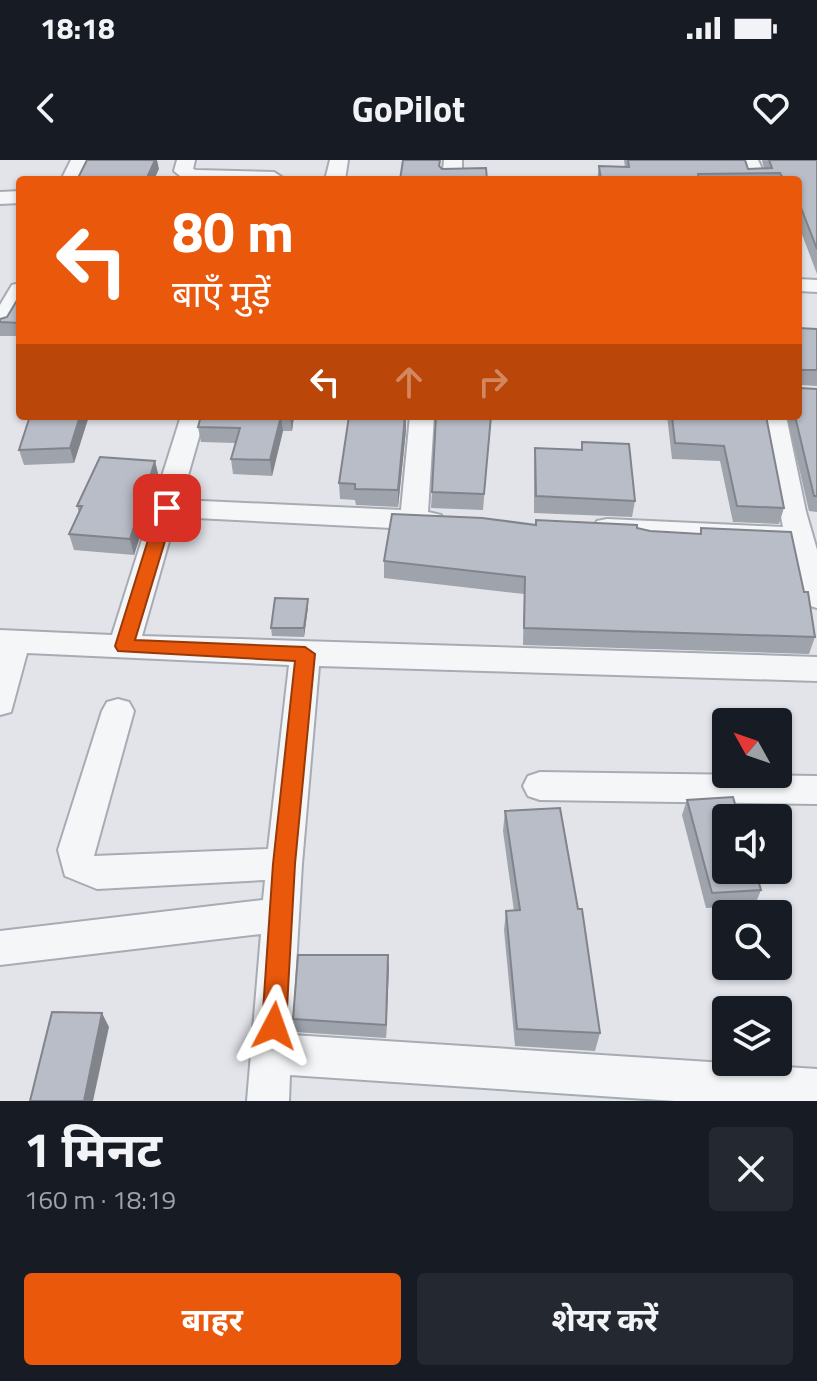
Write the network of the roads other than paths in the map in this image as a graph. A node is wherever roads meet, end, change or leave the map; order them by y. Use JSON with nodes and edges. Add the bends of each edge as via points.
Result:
{"nodes":[{"id":1,"x":186,"y":160,"type":"edge"},
{"id":2,"x":274,"y":173,"type":"edge"},
{"id":3,"x":16,"y":297,"type":"edge"},
{"id":4,"x":0,"y":324,"type":"edge"},
{"id":5,"x":192,"y":420,"type":"edge"},
{"id":6,"x":422,"y":420,"type":"edge"},
{"id":7,"x":775,"y":420,"type":"edge"},
{"id":8,"x":167,"y":508,"type":"junction"},
{"id":9,"x":414,"y":520,"type":"junction"},
{"id":10,"x":803,"y":521,"type":"edge"},
{"id":11,"x":461,"y":522,"type":"edge"},
{"id":12,"x":584,"y":528,"type":"edge"},
{"id":13,"x":815,"y":582,"type":"edge"},
{"id":14,"x":8,"y":641,"type":"edge"},
{"id":15,"x":124,"y":646,"type":"junction"},
{"id":16,"x":305,"y":654,"type":"junction"},
{"id":17,"x":817,"y":669,"type":"edge"},
{"id":18,"x":0,"y":703,"type":"edge"},
{"id":19,"x":118,"y":711,"type":"dead end"},
{"id":20,"x":540,"y":786,"type":"dead end"},
{"id":21,"x":817,"y":790,"type":"edge"},
{"id":22,"x":284,"y":864,"type":"junction"},
{"id":23,"x":281,"y":915,"type":"junction"},
{"id":24,"x":0,"y":948,"type":"edge"},
{"id":25,"x":272,"y":1054,"type":"junction"},
{"id":26,"x":817,"y":1090,"type":"edge"},
{"id":27,"x":268,"y":1101,"type":"edge"}],
"edges":[{"from":1,"to":2,"type":"street","via":[[183,171],[192,176]]},
{"from":3,"to":4,"type":"street"},
{"from":5,"to":8,"type":"street"},
{"from":6,"to":9,"type":"street"},
{"from":7,"to":10,"type":"street"},
{"from":8,"to":9,"type":"street"},
{"from":8,"to":15,"type":"street"},
{"from":9,"to":11,"type":"street"},
{"from":10,"to":12,"type":"street"},
{"from":10,"to":13,"type":"street"},
{"from":14,"to":15,"type":"street"},
{"from":14,"to":18,"type":"street"},
{"from":15,"to":16,"type":"street"},
{"from":16,"to":17,"type":"street"},
{"from":16,"to":22,"type":"street"},
{"from":19,"to":22,"type":"street","via":[[76,850],[78,865],[97,873]]},
{"from":20,"to":21,"type":"street"},
{"from":22,"to":23,"type":"street"},
{"from":23,"to":24,"type":"street"},
{"from":23,"to":25,"type":"street"},
{"from":25,"to":26,"type":"street"},
{"from":25,"to":27,"type":"street"}]}
